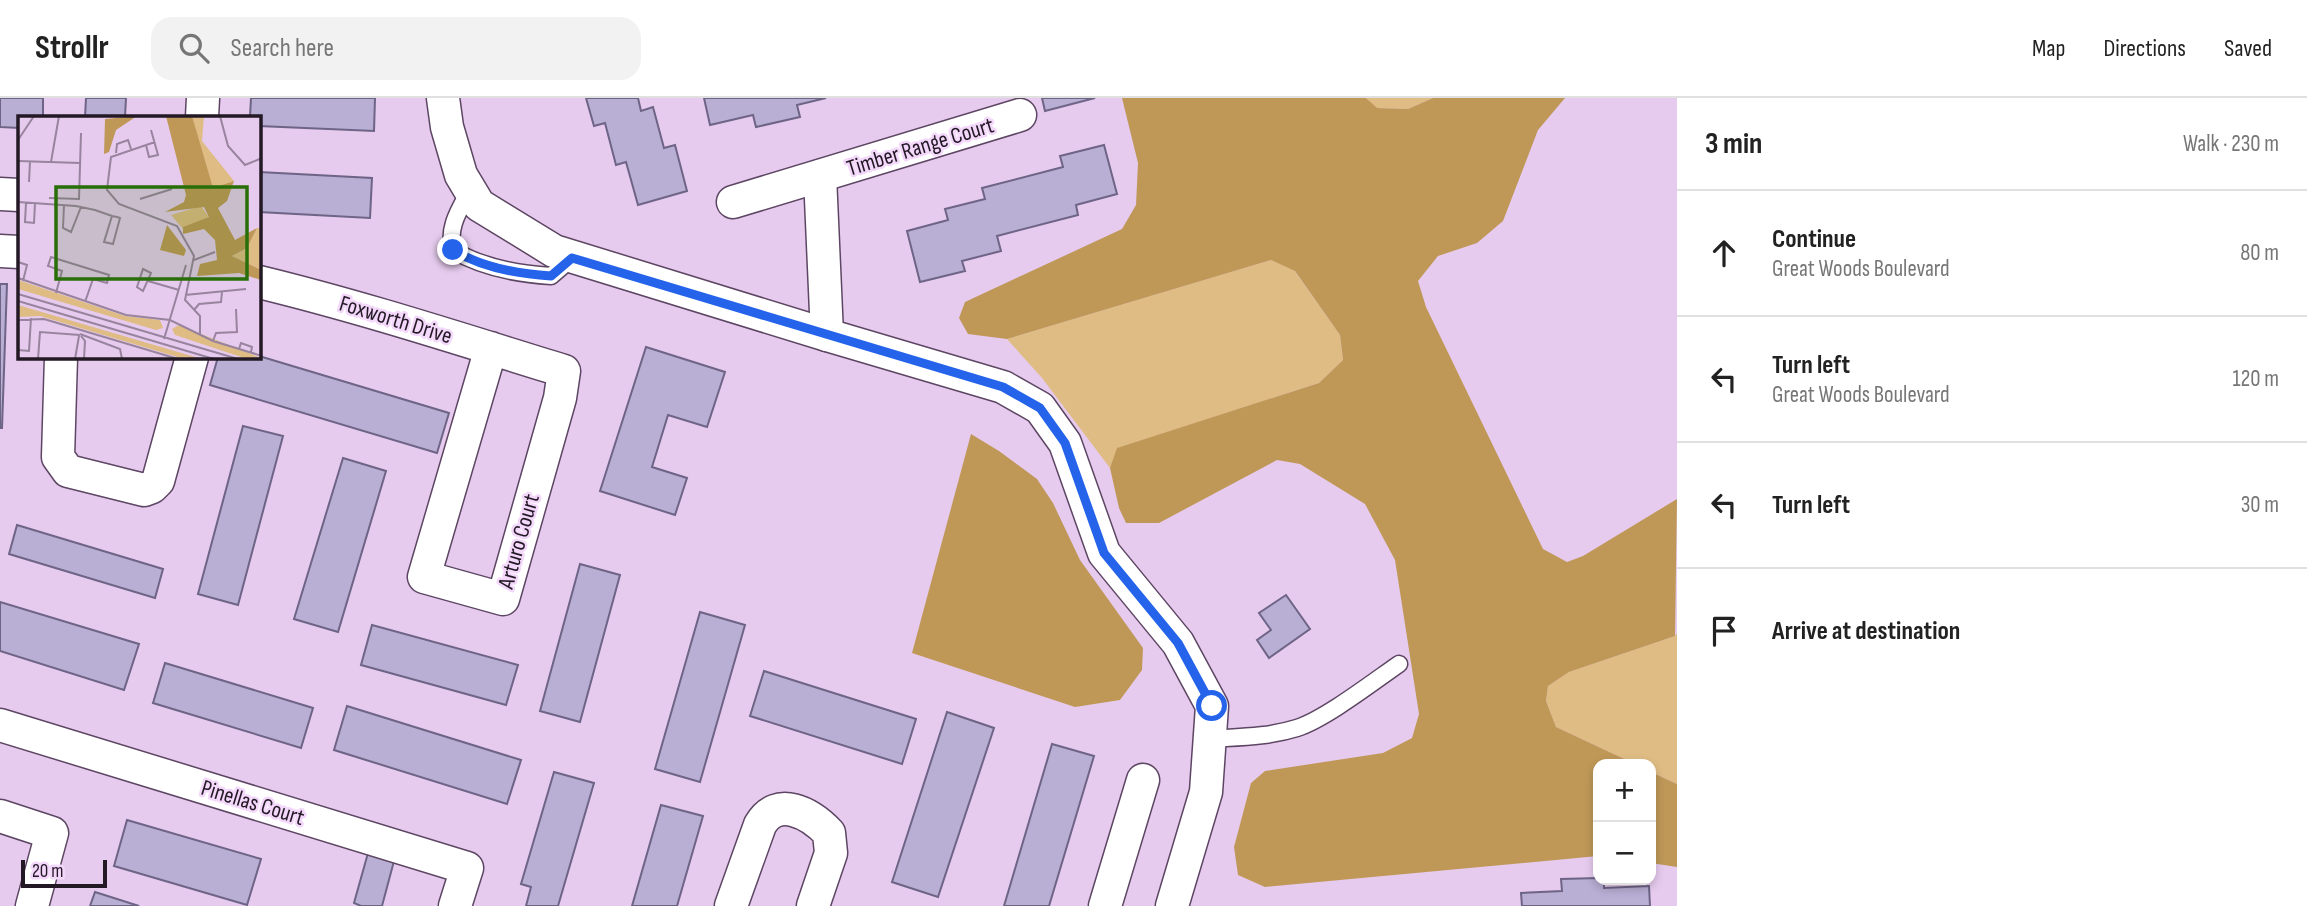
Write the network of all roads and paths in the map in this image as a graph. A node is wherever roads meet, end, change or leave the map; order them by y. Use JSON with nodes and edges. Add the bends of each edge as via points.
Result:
{"nodes":[{"id":1,"x":203,"y":98,"type":"edge"},
{"id":2,"x":443,"y":98,"type":"edge"},
{"id":3,"x":202,"y":116,"type":"edge"},
{"id":4,"x":1020,"y":116,"type":"dead end"},
{"id":5,"x":820,"y":176,"type":"junction"},
{"id":6,"x":470,"y":190,"type":"junction"},
{"id":7,"x":0,"y":194,"type":"edge"},
{"id":8,"x":18,"y":195,"type":"edge"},
{"id":9,"x":733,"y":202,"type":"dead end"},
{"id":10,"x":0,"y":251,"type":"edge"},
{"id":11,"x":18,"y":252,"type":"edge"},
{"id":12,"x":572,"y":258,"type":"junction"},
{"id":13,"x":261,"y":282,"type":"edge"},
{"id":14,"x":827,"y":335,"type":"junction"},
{"id":15,"x":491,"y":348,"type":"junction"},
{"id":16,"x":61,"y":359,"type":"edge"},
{"id":17,"x":191,"y":359,"type":"edge"},
{"id":18,"x":532,"y":361,"type":"joint"},
{"id":19,"x":1399,"y":664,"type":"dead end"},
{"id":20,"x":0,"y":725,"type":"edge"},
{"id":21,"x":1210,"y":739,"type":"junction"},
{"id":22,"x":1143,"y":780,"type":"dead end"},
{"id":23,"x":0,"y":816,"type":"edge"},
{"id":24,"x":32,"y":906,"type":"edge"},
{"id":25,"x":455,"y":906,"type":"edge"},
{"id":26,"x":732,"y":906,"type":"edge"},
{"id":27,"x":813,"y":906,"type":"edge"},
{"id":28,"x":1105,"y":906,"type":"edge"},
{"id":29,"x":1172,"y":906,"type":"edge"}],
"edges":[{"from":1,"to":3,"type":"street"},
{"from":2,"to":6,"type":"street","via":[[450,139]]},
{"from":4,"to":5,"type":"street","name":"Timber Range Court"},
{"from":5,"to":9,"type":"street","name":"Timber Range Court"},
{"from":5,"to":14,"type":"street","name":"Timber Range Court"},
{"from":6,"to":12,"type":"street","via":[[479,205]]},
{"from":6,"to":12,"type":"lane","via":[[453,223],[453,250],[469,260],[532,275],[551,276]]},
{"from":7,"to":8,"type":"street"},
{"from":10,"to":11,"type":"street"},
{"from":12,"to":14,"type":"street"},
{"from":13,"to":15,"type":"street","name":"Foxworth Drive","via":[[343,302]]},
{"from":14,"to":21,"type":"street","via":[[1003,387],[1040,408],[1065,443],[1104,553],[1178,643],[1212,706]]},
{"from":15,"to":18,"type":"street","name":"Foxworth Drive"},
{"from":15,"to":18,"type":"street","name":"Arturo Court","via":[[424,577],[503,598],[564,371]]},
{"from":16,"to":17,"type":"street","via":[[61,465],[68,471],[144,491],[158,481]]},
{"from":19,"to":21,"type":"lane","via":[[1299,727],[1263,736]]},
{"from":20,"to":25,"type":"street","name":"Pinellas Court","via":[[467,868]]},
{"from":21,"to":29,"type":"street","via":[[1206,792]]},
{"from":22,"to":28,"type":"street"},
{"from":23,"to":24,"type":"street","via":[[52,833]]},
{"from":26,"to":27,"type":"street","via":[[760,825],[767,813],[777,808],[810,818],[829,833],[831,853]]}]}
